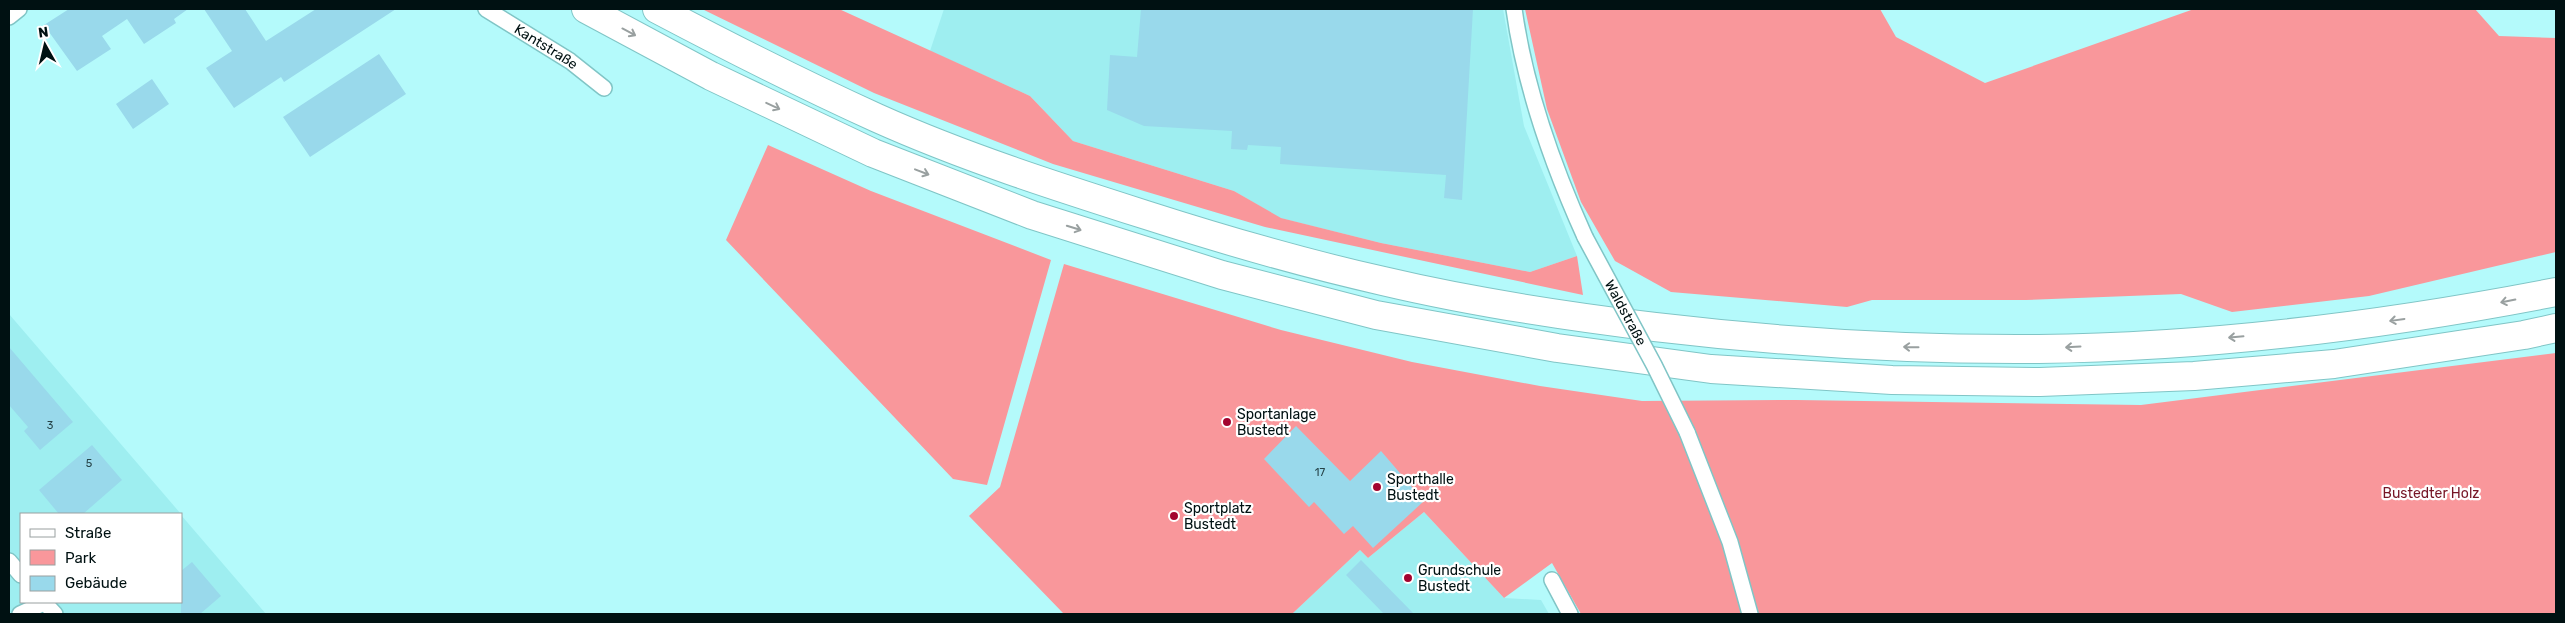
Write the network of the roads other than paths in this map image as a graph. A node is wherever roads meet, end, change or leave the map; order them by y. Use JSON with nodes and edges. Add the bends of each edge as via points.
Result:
{"nodes":[{"id":1,"x":19,"y":9,"type":"edge"},
{"id":2,"x":486,"y":9,"type":"edge"},
{"id":3,"x":586,"y":9,"type":"edge"},
{"id":4,"x":657,"y":9,"type":"edge"},
{"id":5,"x":1514,"y":9,"type":"edge"},
{"id":6,"x":9,"y":17,"type":"edge"},
{"id":7,"x":604,"y":88,"type":"dead end"},
{"id":8,"x":2556,"y":292,"type":"edge"},
{"id":9,"x":2556,"y":328,"type":"edge"},
{"id":10,"x":9,"y":561,"type":"edge"},
{"id":11,"x":20,"y":574,"type":"edge"},
{"id":12,"x":1552,"y":580,"type":"dead end"},
{"id":13,"x":42,"y":603,"type":"edge"},
{"id":14,"x":45,"y":603,"type":"edge"},
{"id":15,"x":20,"y":614,"type":"edge"},
{"id":16,"x":55,"y":614,"type":"edge"},
{"id":17,"x":1570,"y":614,"type":"edge"},
{"id":18,"x":1750,"y":614,"type":"edge"}],
"edges":[{"from":1,"to":6,"type":"street"},
{"from":2,"to":7,"type":"street","name":"Kantstraße","via":[[570,61]]},
{"from":3,"to":9,"type":"highway","one_way":true,"via":[[711,76],[873,153],[1032,215],[1222,275],[1367,312],[1557,348],[1711,370],[1892,380],[2040,382],[2194,376],[2334,364]]},
{"from":8,"to":4,"type":"highway","one_way":true,"via":[[2445,313],[2319,330],[2040,349],[1889,347],[1716,334],[1560,315],[1386,282],[1235,243],[1040,182],[880,120]]},
{"from":5,"to":18,"type":"street","name":"Waldstraße","bridge":true,"via":[[1544,140],[1585,237],[1687,432],[1730,542]]},
{"from":10,"to":11,"type":"street"},
{"from":12,"to":17,"type":"street"},
{"from":13,"to":15,"type":"street"},
{"from":14,"to":16,"type":"street"}]}
